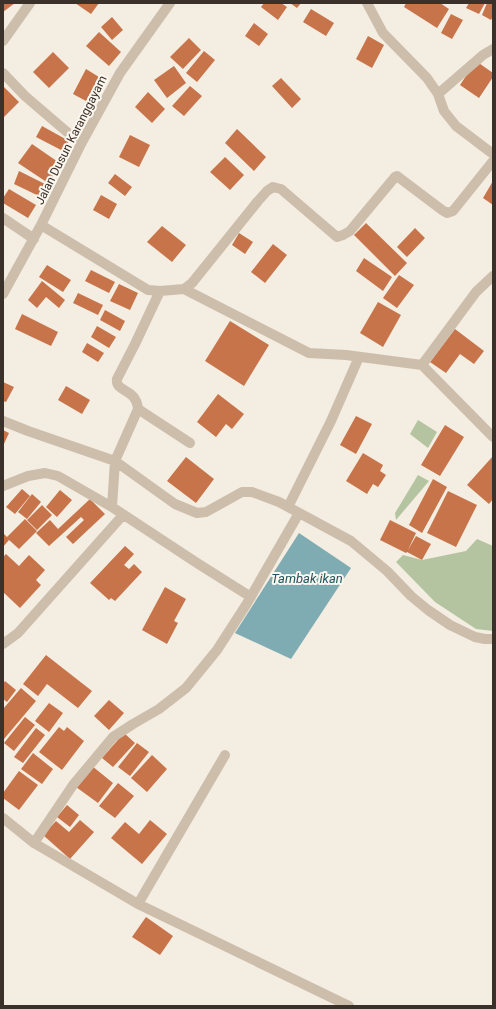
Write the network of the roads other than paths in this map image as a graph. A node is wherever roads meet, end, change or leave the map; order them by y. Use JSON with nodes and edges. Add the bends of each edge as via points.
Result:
{"nodes":[{"id":1,"x":30,"y":3,"type":"edge"},
{"id":2,"x":170,"y":3,"type":"edge"},
{"id":3,"x":372,"y":6,"type":"edge"},
{"id":4,"x":3,"y":41,"type":"edge"},
{"id":5,"x":493,"y":49,"type":"edge"},
{"id":6,"x":3,"y":73,"type":"edge"},
{"id":7,"x":438,"y":94,"type":"junction"},
{"id":8,"x":81,"y":144,"type":"junction"},
{"id":9,"x":493,"y":154,"type":"edge"},
{"id":10,"x":493,"y":161,"type":"edge"},
{"id":11,"x":3,"y":218,"type":"edge"},
{"id":12,"x":42,"y":225,"type":"junction"},
{"id":13,"x":34,"y":239,"type":"junction"},
{"id":14,"x":493,"y":276,"type":"edge"},
{"id":15,"x":184,"y":289,"type":"junction"},
{"id":16,"x":160,"y":291,"type":"junction"},
{"id":17,"x":3,"y":294,"type":"edge"},
{"id":18,"x":359,"y":357,"type":"junction"},
{"id":19,"x":422,"y":366,"type":"junction"},
{"id":20,"x":138,"y":409,"type":"junction"},
{"id":21,"x":3,"y":421,"type":"edge"},
{"id":22,"x":493,"y":438,"type":"edge"},
{"id":23,"x":190,"y":443,"type":"dead end"},
{"id":24,"x":115,"y":463,"type":"junction"},
{"id":25,"x":3,"y":486,"type":"edge"},
{"id":26,"x":112,"y":507,"type":"junction"},
{"id":27,"x":288,"y":507,"type":"junction"},
{"id":28,"x":299,"y":513,"type":"junction"},
{"id":29,"x":123,"y":515,"type":"junction"},
{"id":30,"x":251,"y":597,"type":"junction"},
{"id":31,"x":493,"y":639,"type":"edge"},
{"id":32,"x":3,"y":644,"type":"edge"},
{"id":33,"x":225,"y":755,"type":"dead end"},
{"id":34,"x":3,"y":818,"type":"edge"},
{"id":35,"x":34,"y":843,"type":"junction"},
{"id":36,"x":138,"y":904,"type":"junction"},
{"id":37,"x":350,"y":1006,"type":"edge"}],
"edges":[{"from":1,"to":4,"type":"street"},
{"from":2,"to":8,"type":"street","name":"Jalan Dusun Karanggayam","via":[[120,73]]},
{"from":3,"to":7,"type":"street","via":[[383,33],[427,78]]},
{"from":5,"to":7,"type":"street"},
{"from":6,"to":8,"type":"street","via":[[25,96]]},
{"from":7,"to":9,"type":"street","via":[[444,111],[456,126]]},
{"from":8,"to":12,"type":"street","name":"Jalan Dusun Karanggayam"},
{"from":10,"to":15,"type":"street","via":[[448,213],[397,176],[350,231],[337,237],[281,190],[273,187],[258,201],[192,283]]},
{"from":11,"to":13,"type":"street"},
{"from":12,"to":13,"type":"street","name":"Jalan Dusun Karanggayam"},
{"from":12,"to":16,"type":"street","via":[[148,290]]},
{"from":13,"to":17,"type":"street","name":"Jalan Dusun Karanggayam"},
{"from":14,"to":19,"type":"street","via":[[476,292]]},
{"from":15,"to":16,"type":"street"},
{"from":15,"to":18,"type":"street","via":[[309,352]]},
{"from":16,"to":20,"type":"street","via":[[116,383],[118,387],[133,395]]},
{"from":18,"to":19,"type":"street"},
{"from":18,"to":27,"type":"street","via":[[331,421]]},
{"from":19,"to":22,"type":"street"},
{"from":20,"to":23,"type":"street"},
{"from":20,"to":24,"type":"street"},
{"from":21,"to":24,"type":"street"},
{"from":24,"to":26,"type":"street"},
{"from":24,"to":27,"type":"street","via":[[175,504],[198,512],[206,512],[242,492],[252,492]]},
{"from":25,"to":26,"type":"street","via":[[28,476],[45,473],[58,476]]},
{"from":26,"to":29,"type":"street"},
{"from":27,"to":28,"type":"street"},
{"from":28,"to":30,"type":"street"},
{"from":28,"to":31,"type":"street","via":[[351,541],[387,571],[411,596],[450,625],[475,637]]},
{"from":29,"to":30,"type":"street"},
{"from":29,"to":32,"type":"street","via":[[18,633]]},
{"from":30,"to":35,"type":"street","via":[[217,650],[186,688],[159,709],[113,737],[73,785]]},
{"from":33,"to":36,"type":"street"},
{"from":34,"to":35,"type":"street"},
{"from":35,"to":36,"type":"street"},
{"from":36,"to":37,"type":"street"}]}
